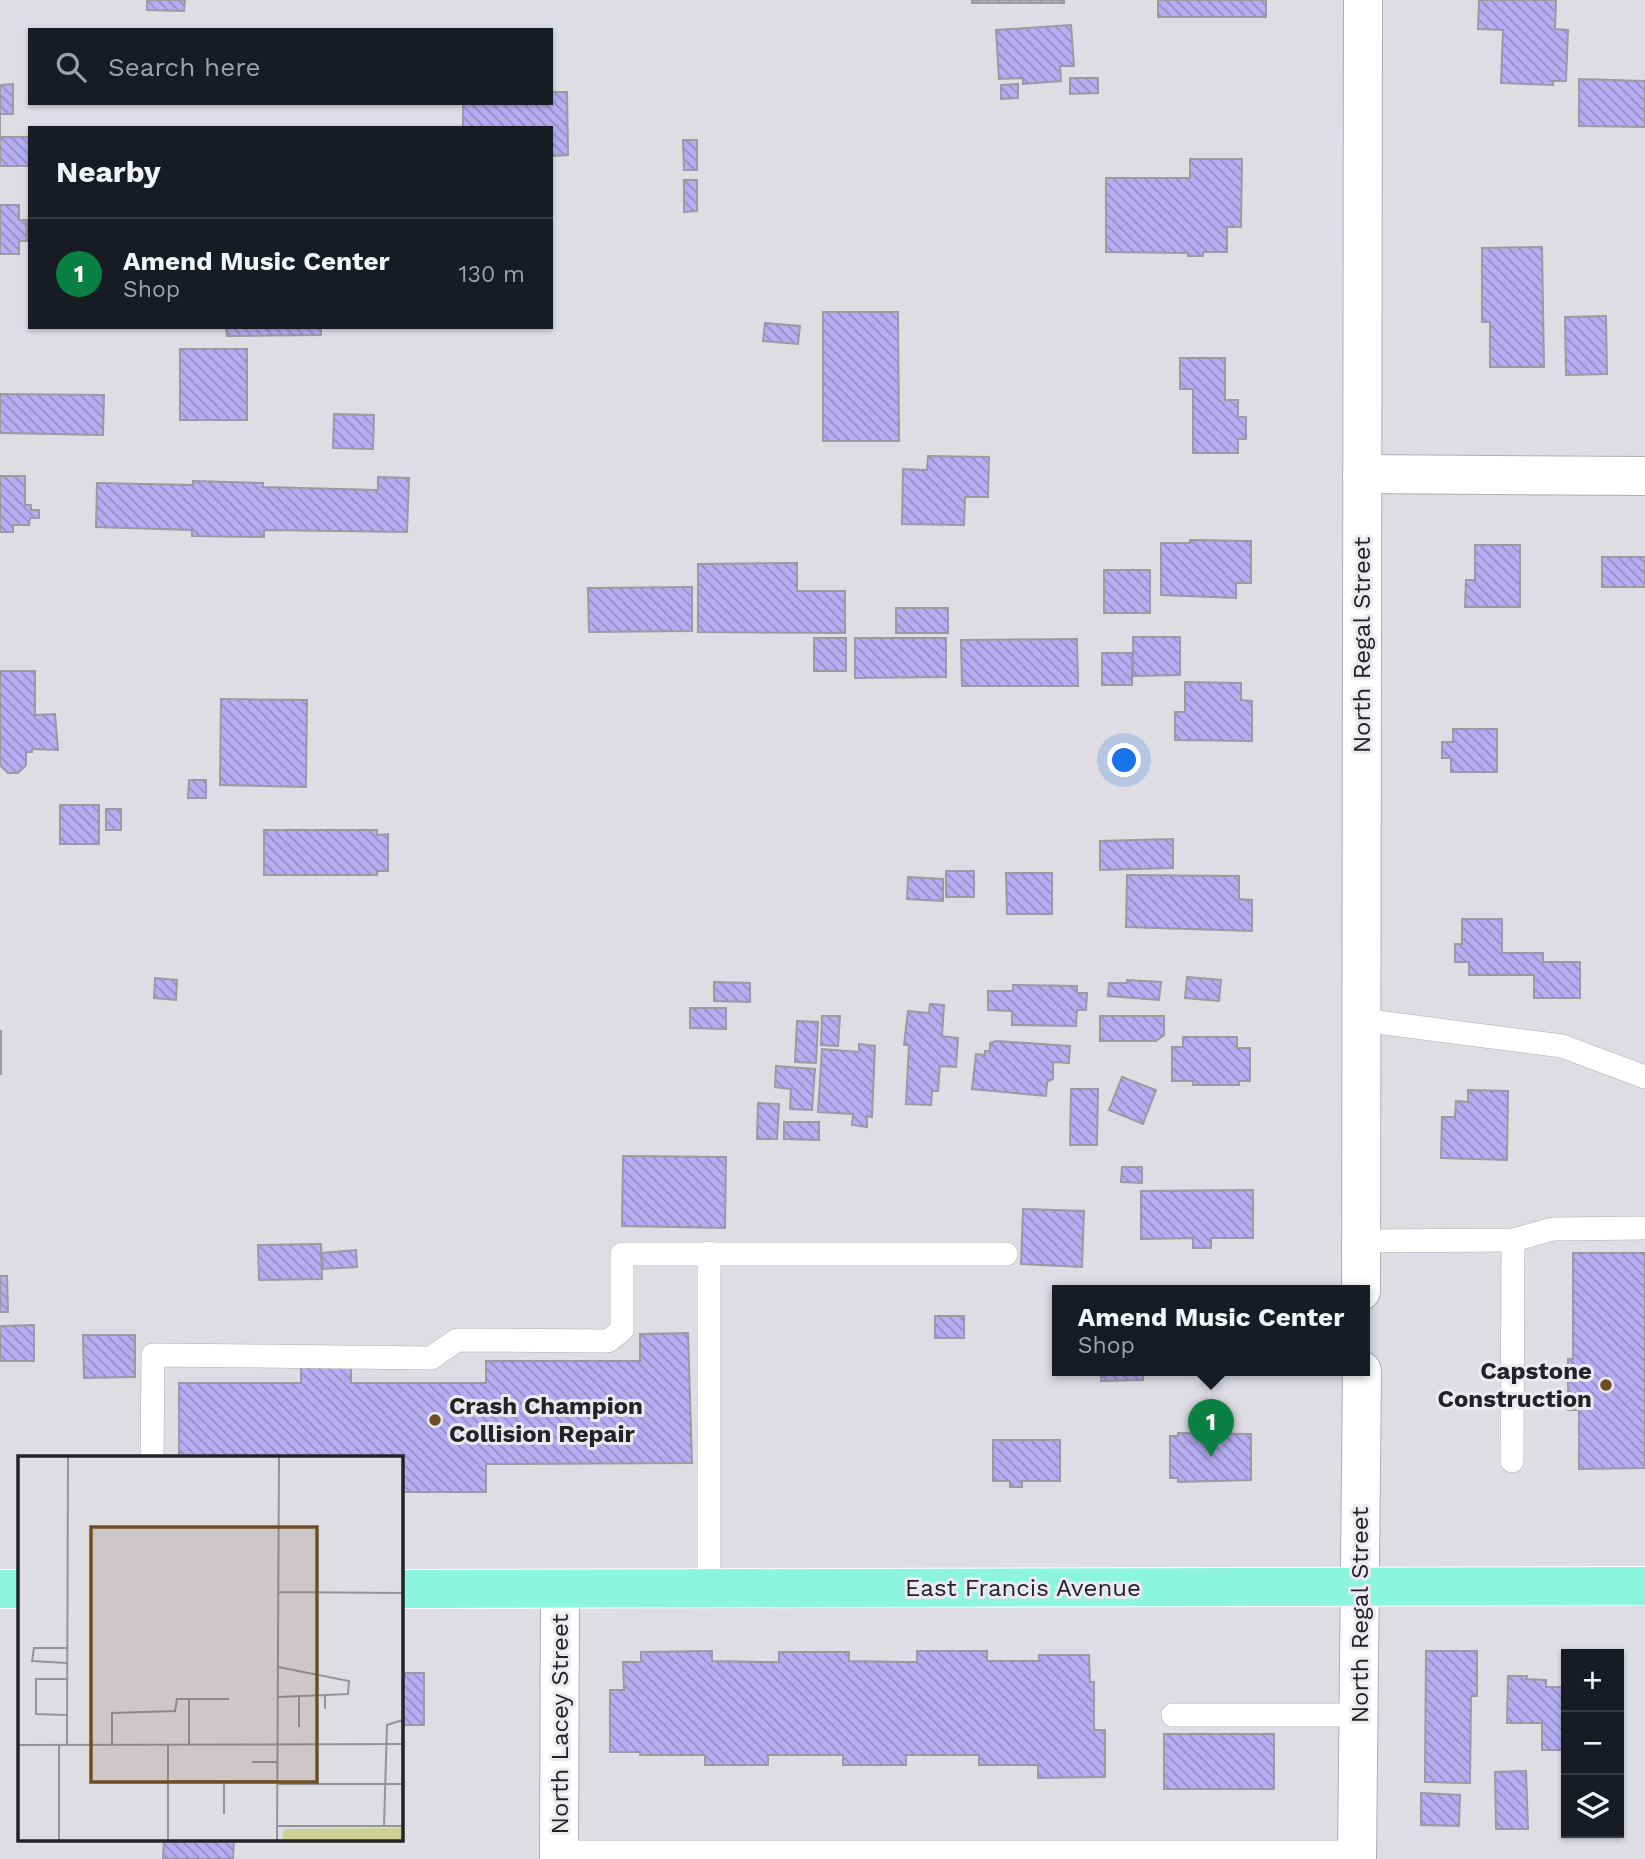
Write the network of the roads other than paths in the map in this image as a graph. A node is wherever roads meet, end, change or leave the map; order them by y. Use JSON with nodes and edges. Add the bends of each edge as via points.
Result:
{"nodes":[{"id":1,"x":1363,"y":0,"type":"edge"},
{"id":2,"x":1362,"y":474,"type":"junction"},
{"id":3,"x":1645,"y":476,"type":"edge"},
{"id":4,"x":1362,"y":1020,"type":"junction"},
{"id":5,"x":1645,"y":1076,"type":"edge"},
{"id":6,"x":1645,"y":1228,"type":"edge"},
{"id":7,"x":1513,"y":1240,"type":"junction"},
{"id":8,"x":1361,"y":1241,"type":"junction"},
{"id":9,"x":709,"y":1252,"type":"junction"},
{"id":10,"x":1006,"y":1254,"type":"dead end"},
{"id":11,"x":1362,"y":1285,"type":"edge"},
{"id":12,"x":1362,"y":1376,"type":"edge"},
{"id":13,"x":152,"y":1456,"type":"edge"},
{"id":14,"x":1512,"y":1461,"type":"dead end"},
{"id":15,"x":1361,"y":1586,"type":"junction"},
{"id":16,"x":1645,"y":1586,"type":"edge"},
{"id":17,"x":0,"y":1589,"type":"edge"},
{"id":18,"x":18,"y":1589,"type":"edge"},
{"id":19,"x":402,"y":1589,"type":"edge"},
{"id":20,"x":560,"y":1589,"type":"junction"},
{"id":21,"x":709,"y":1589,"type":"junction"},
{"id":22,"x":1173,"y":1715,"type":"dead end"},
{"id":23,"x":1360,"y":1715,"type":"junction"},
{"id":24,"x":559,"y":1855,"type":"edge"},
{"id":25,"x":967,"y":1855,"type":"edge"},
{"id":26,"x":1357,"y":1855,"type":"edge"}],
"edges":[{"from":1,"to":2,"type":"street","name":"North Regal Street"},
{"from":2,"to":3,"type":"street"},
{"from":2,"to":4,"type":"street","name":"North Regal Street"},
{"from":4,"to":5,"type":"lane","via":[[1562,1046]]},
{"from":4,"to":8,"type":"street","name":"North Regal Street"},
{"from":6,"to":7,"type":"lane","via":[[1553,1229]]},
{"from":7,"to":8,"type":"lane"},
{"from":7,"to":14,"type":"lane"},
{"from":8,"to":11,"type":"street","name":"North Regal Street"},
{"from":9,"to":10,"type":"lane"},
{"from":9,"to":13,"type":"lane","via":[[622,1254],[622,1330],[608,1341],[457,1340],[431,1358],[153,1355]]},
{"from":9,"to":21,"type":"lane"},
{"from":12,"to":15,"type":"street","name":"North Regal Street"},
{"from":15,"to":16,"type":"main road","name":"East Francis Avenue"},
{"from":15,"to":21,"type":"main road","name":"East Francis Avenue"},
{"from":15,"to":23,"type":"street","name":"North Regal Street"},
{"from":17,"to":18,"type":"main road"},
{"from":19,"to":20,"type":"main road","name":"East Francis Avenue"},
{"from":20,"to":21,"type":"main road","name":"East Francis Avenue"},
{"from":20,"to":24,"type":"street","name":"North Lacey Street"},
{"from":22,"to":23,"type":"lane"},
{"from":23,"to":26,"type":"street","name":"North Regal Street"},
{"from":24,"to":25,"type":"lane"},
{"from":25,"to":26,"type":"lane"}]}
